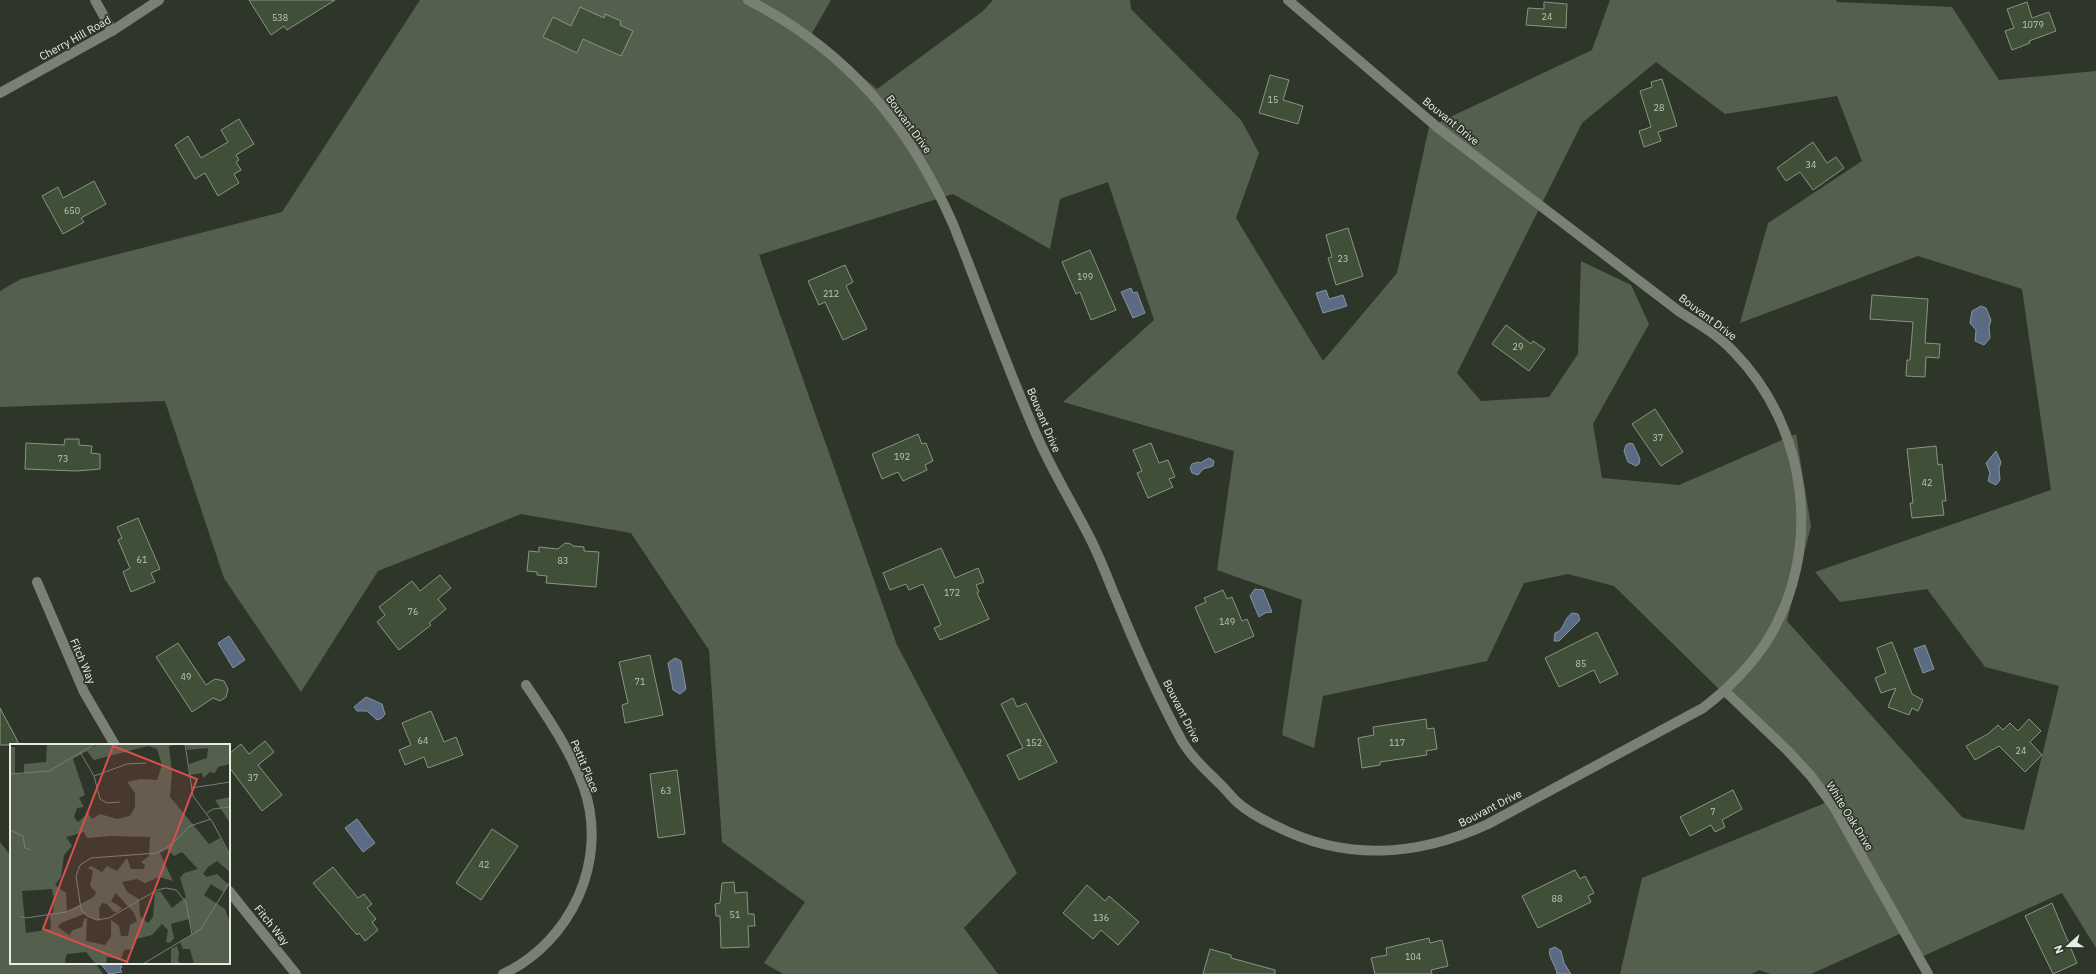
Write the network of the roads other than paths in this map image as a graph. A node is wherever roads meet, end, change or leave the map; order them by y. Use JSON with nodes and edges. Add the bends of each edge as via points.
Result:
{"nodes":[{"id":1,"x":95,"y":0,"type":"edge"},
{"id":2,"x":159,"y":0,"type":"edge"},
{"id":3,"x":748,"y":0,"type":"edge"},
{"id":4,"x":1288,"y":0,"type":"edge"},
{"id":5,"x":112,"y":31,"type":"junction"},
{"id":6,"x":0,"y":93,"type":"edge"},
{"id":7,"x":37,"y":582,"type":"dead end"},
{"id":8,"x":526,"y":685,"type":"dead end"},
{"id":9,"x":1725,"y":691,"type":"junction"},
{"id":10,"x":114,"y":744,"type":"edge"},
{"id":11,"x":230,"y":892,"type":"edge"},
{"id":12,"x":296,"y":974,"type":"edge"},
{"id":13,"x":503,"y":974,"type":"edge"},
{"id":14,"x":1928,"y":974,"type":"edge"}],
"edges":[{"from":1,"to":5,"type":"street"},
{"from":2,"to":5,"type":"street","name":"Cherry Hill Road"},
{"from":3,"to":9,"type":"street","name":"Bouvant Drive","via":[[799,30],[834,57],[866,88],[917,152],[953,224],[1036,433],[1060,485],[1092,541],[1138,649],[1182,741],[1195,760],[1238,803],[1286,832],[1316,843],[1376,851],[1408,850],[1436,844],[1488,824],[1703,708]]},
{"from":4,"to":9,"type":"street","name":"Bouvant Drive","via":[[1437,127],[1680,312],[1708,330],[1733,351],[1761,384],[1786,432],[1795,460],[1801,498],[1800,553],[1781,615],[1748,667]]},
{"from":5,"to":6,"type":"street","name":"Cherry Hill Road"},
{"from":7,"to":10,"type":"street","name":"Fitch Way","via":[[84,692]]},
{"from":8,"to":13,"type":"street","name":"Pettit Place","via":[[555,727],[574,764],[590,809],[592,832],[586,877],[567,920],[552,939],[534,955]]},
{"from":9,"to":14,"type":"street","name":"White Oak Drive","via":[[1787,750],[1834,807]]},
{"from":11,"to":12,"type":"street","name":"Fitch Way"}]}
